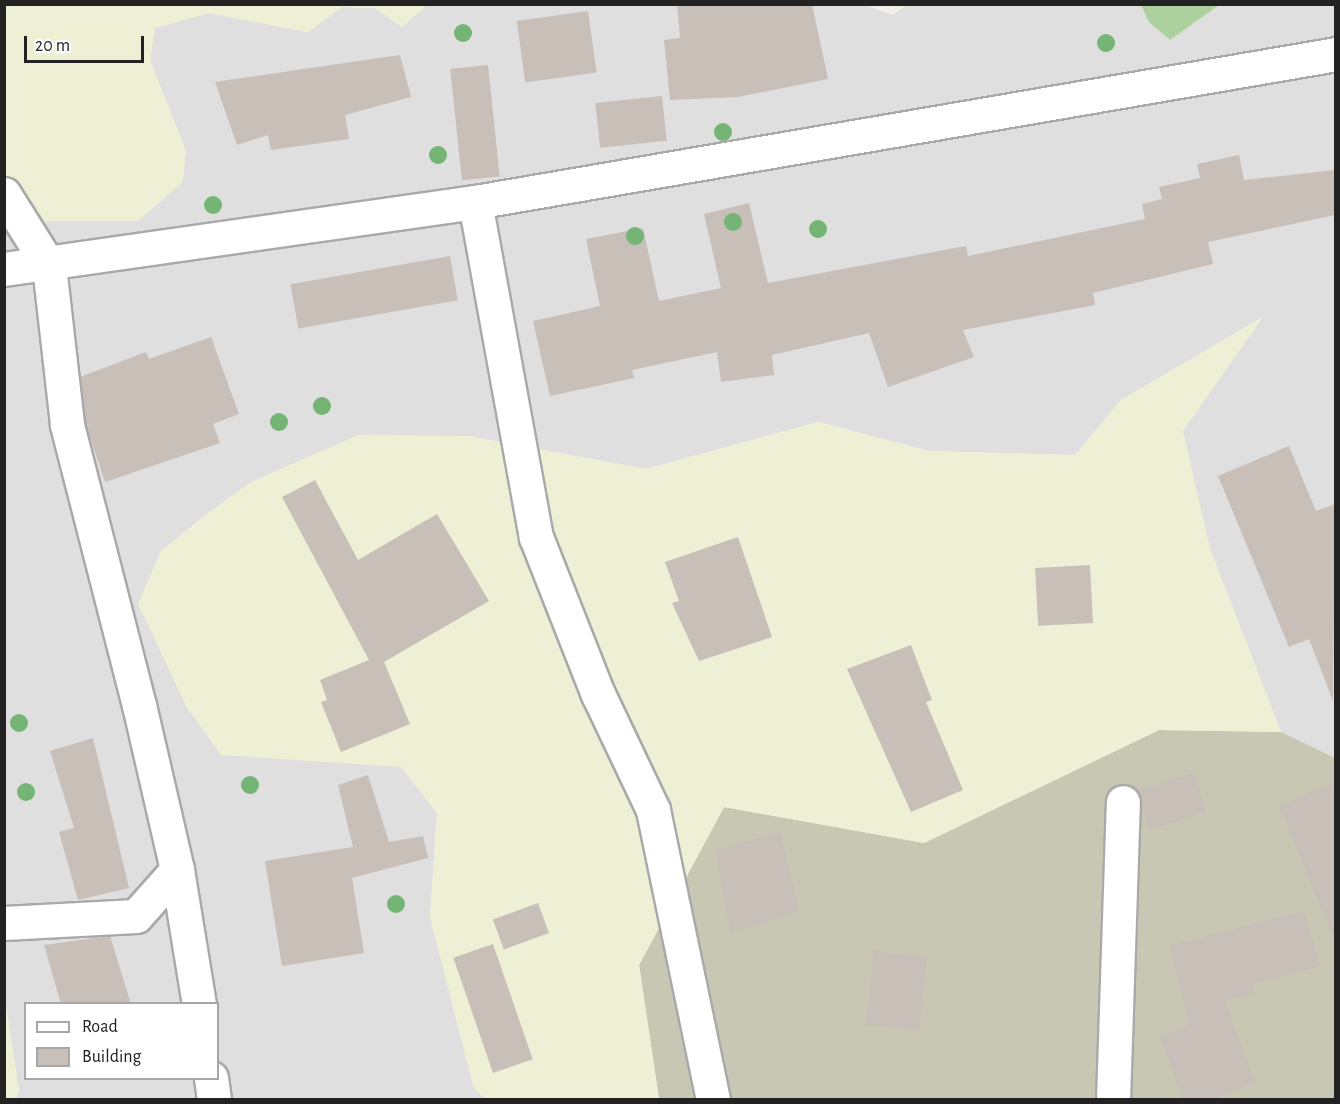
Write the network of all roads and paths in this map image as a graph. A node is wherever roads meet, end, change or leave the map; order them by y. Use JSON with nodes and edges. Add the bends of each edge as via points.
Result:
{"nodes":[{"id":1,"x":1335,"y":54,"type":"edge"},
{"id":2,"x":4,"y":194,"type":"edge"},
{"id":3,"x":475,"y":202,"type":"junction"},
{"id":4,"x":49,"y":266,"type":"junction"},
{"id":5,"x":4,"y":269,"type":"edge"},
{"id":6,"x":1123,"y":802,"type":"dead end"},
{"id":7,"x":177,"y":870,"type":"junction"},
{"id":8,"x":4,"y":923,"type":"edge"},
{"id":9,"x":199,"y":1002,"type":"edge"},
{"id":10,"x":211,"y":1080,"type":"edge"},
{"id":11,"x":214,"y":1100,"type":"edge"},
{"id":12,"x":713,"y":1100,"type":"edge"},
{"id":13,"x":1113,"y":1100,"type":"edge"}],
"edges":[{"from":1,"to":3,"type":"street"},
{"from":2,"to":4,"type":"street"},
{"from":3,"to":4,"type":"street"},
{"from":3,"to":12,"type":"street","via":[[536,537],[598,694],[653,810]]},
{"from":4,"to":5,"type":"street"},
{"from":4,"to":7,"type":"street","via":[[67,425]]},
{"from":6,"to":13,"type":"street"},
{"from":7,"to":8,"type":"street","via":[[136,916]]},
{"from":7,"to":9,"type":"street"},
{"from":10,"to":11,"type":"street"}]}
